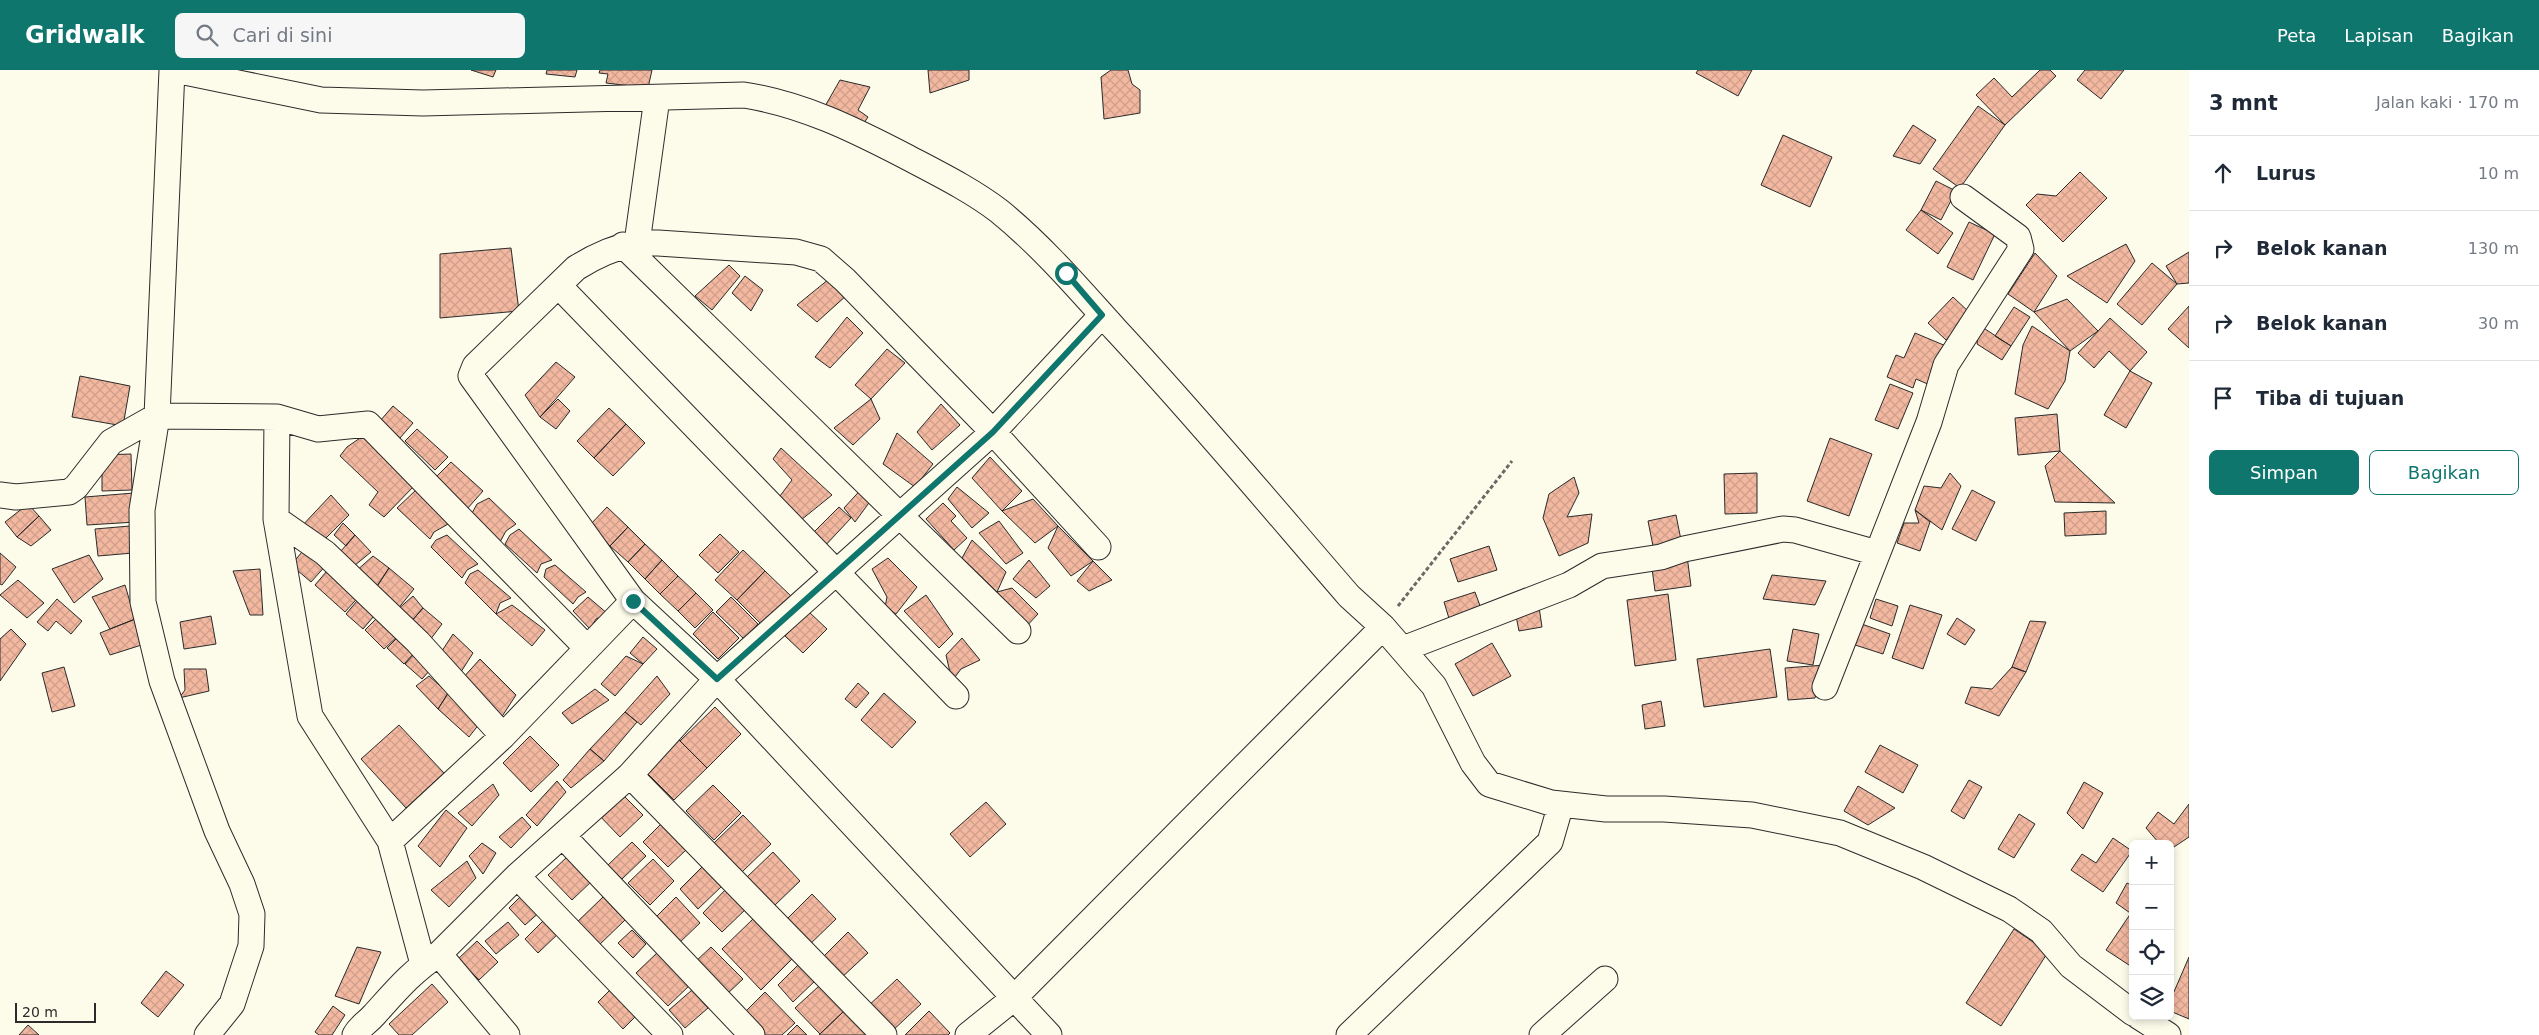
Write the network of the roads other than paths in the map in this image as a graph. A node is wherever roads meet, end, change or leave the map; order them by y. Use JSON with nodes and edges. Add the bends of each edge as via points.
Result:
{"nodes":[{"id":1,"x":173,"y":70,"type":"edge"},
{"id":2,"x":657,"y":98,"type":"junction"},
{"id":3,"x":1963,"y":197,"type":"dead end"},
{"id":4,"x":630,"y":244,"type":"junction"},
{"id":5,"x":559,"y":286,"type":"junction"},
{"id":6,"x":1102,"y":315,"type":"junction"},
{"id":7,"x":157,"y":416,"type":"junction"},
{"id":8,"x":277,"y":417,"type":"junction"},
{"id":9,"x":993,"y":432,"type":"junction"},
{"id":10,"x":0,"y":496,"type":"edge"},
{"id":11,"x":899,"y":516,"type":"junction"},
{"id":12,"x":276,"y":520,"type":"junction"},
{"id":13,"x":1098,"y":547,"type":"dead end"},
{"id":14,"x":1877,"y":553,"type":"junction"},
{"id":15,"x":836,"y":570,"type":"junction"},
{"id":16,"x":633,"y":601,"type":"junction"},
{"id":17,"x":1384,"y":627,"type":"junction"},
{"id":18,"x":1018,"y":631,"type":"dead end"},
{"id":19,"x":587,"y":648,"type":"junction"},
{"id":20,"x":1403,"y":649,"type":"junction"},
{"id":21,"x":717,"y":679,"type":"junction"},
{"id":22,"x":1825,"y":687,"type":"dead end"},
{"id":23,"x":956,"y":696,"type":"dead end"},
{"id":24,"x":503,"y":736,"type":"junction"},
{"id":25,"x":630,"y":775,"type":"junction"},
{"id":26,"x":1561,"y":804,"type":"junction"},
{"id":27,"x":563,"y":836,"type":"junction"},
{"id":28,"x":390,"y":841,"type":"junction"},
{"id":29,"x":517,"y":876,"type":"junction"},
{"id":30,"x":431,"y":959,"type":"junction"},
{"id":31,"x":1605,"y":978,"type":"dead end"},
{"id":32,"x":1014,"y":998,"type":"junction"},
{"id":33,"x":2129,"y":1010,"type":"edge"},
{"id":34,"x":2144,"y":1020,"type":"edge"},
{"id":35,"x":362,"y":1032,"type":"edge"},
{"id":36,"x":207,"y":1035,"type":"edge"},
{"id":37,"x":507,"y":1035,"type":"edge"},
{"id":38,"x":670,"y":1035,"type":"edge"},
{"id":39,"x":752,"y":1035,"type":"edge"},
{"id":40,"x":884,"y":1035,"type":"edge"},
{"id":41,"x":968,"y":1035,"type":"edge"},
{"id":42,"x":1049,"y":1035,"type":"edge"},
{"id":43,"x":1349,"y":1035,"type":"edge"},
{"id":44,"x":1542,"y":1035,"type":"edge"},
{"id":45,"x":2168,"y":1035,"type":"edge"}],
"edges":[{"from":1,"to":2,"type":"street","via":[[321,100],[423,103]]},
{"from":1,"to":7,"type":"street"},
{"from":2,"to":4,"type":"street"},
{"from":2,"to":6,"type":"street","via":[[744,96],[776,100],[845,126],[933,170],[999,212],[1066,273]]},
{"from":3,"to":14,"type":"street","via":[[2018,237],[2021,249],[1946,365],[1928,422]]},
{"from":4,"to":5,"type":"street","via":[[594,257],[576,268]]},
{"from":4,"to":9,"type":"street","via":[[658,242],[796,252],[821,259]]},
{"from":4,"to":11,"type":"street"},
{"from":5,"to":15,"type":"street"},
{"from":5,"to":16,"type":"street","via":[[475,366],[471,376]]},
{"from":6,"to":9,"type":"street"},
{"from":6,"to":17,"type":"street","via":[[1166,383],[1349,596]]},
{"from":7,"to":8,"type":"street"},
{"from":7,"to":10,"type":"street","via":[[111,442],[69,492]]},
{"from":7,"to":36,"type":"street","via":[[142,510],[143,602],[162,681],[252,914],[250,946],[232,1004]]},
{"from":8,"to":12,"type":"street"},
{"from":8,"to":19,"type":"street","via":[[318,429],[368,424]]},
{"from":9,"to":11,"type":"street"},
{"from":9,"to":13,"type":"street"},
{"from":11,"to":15,"type":"street"},
{"from":11,"to":18,"type":"street"},
{"from":12,"to":24,"type":"street","via":[[333,560],[418,642]]},
{"from":12,"to":28,"type":"street","via":[[310,716]]},
{"from":14,"to":20,"type":"street","via":[[1783,529],[1684,549],[1661,557],[1602,566],[1569,585]]},
{"from":14,"to":22,"type":"street"},
{"from":15,"to":21,"type":"street"},
{"from":15,"to":23,"type":"street"},
{"from":16,"to":19,"type":"street"},
{"from":16,"to":21,"type":"street"},
{"from":17,"to":20,"type":"street"},
{"from":17,"to":32,"type":"street"},
{"from":19,"to":24,"type":"street"},
{"from":20,"to":26,"type":"street","via":[[1434,686],[1473,763],[1489,784]]},
{"from":21,"to":25,"type":"street"},
{"from":21,"to":32,"type":"street"},
{"from":24,"to":28,"type":"street"},
{"from":25,"to":27,"type":"street"},
{"from":25,"to":40,"type":"street"},
{"from":26,"to":33,"type":"street","via":[[1752,815],[1840,833],[1923,867],[2009,909],[2041,931],[2071,966]]},
{"from":26,"to":43,"type":"street","via":[[1550,842]]},
{"from":27,"to":29,"type":"street"},
{"from":27,"to":39,"type":"street"},
{"from":28,"to":30,"type":"street"},
{"from":29,"to":30,"type":"street"},
{"from":29,"to":38,"type":"street"},
{"from":30,"to":35,"type":"street","via":[[372,1017]]},
{"from":30,"to":37,"type":"street"},
{"from":31,"to":44,"type":"street"},
{"from":32,"to":41,"type":"street"},
{"from":32,"to":42,"type":"street"},
{"from":34,"to":45,"type":"street"}]}
